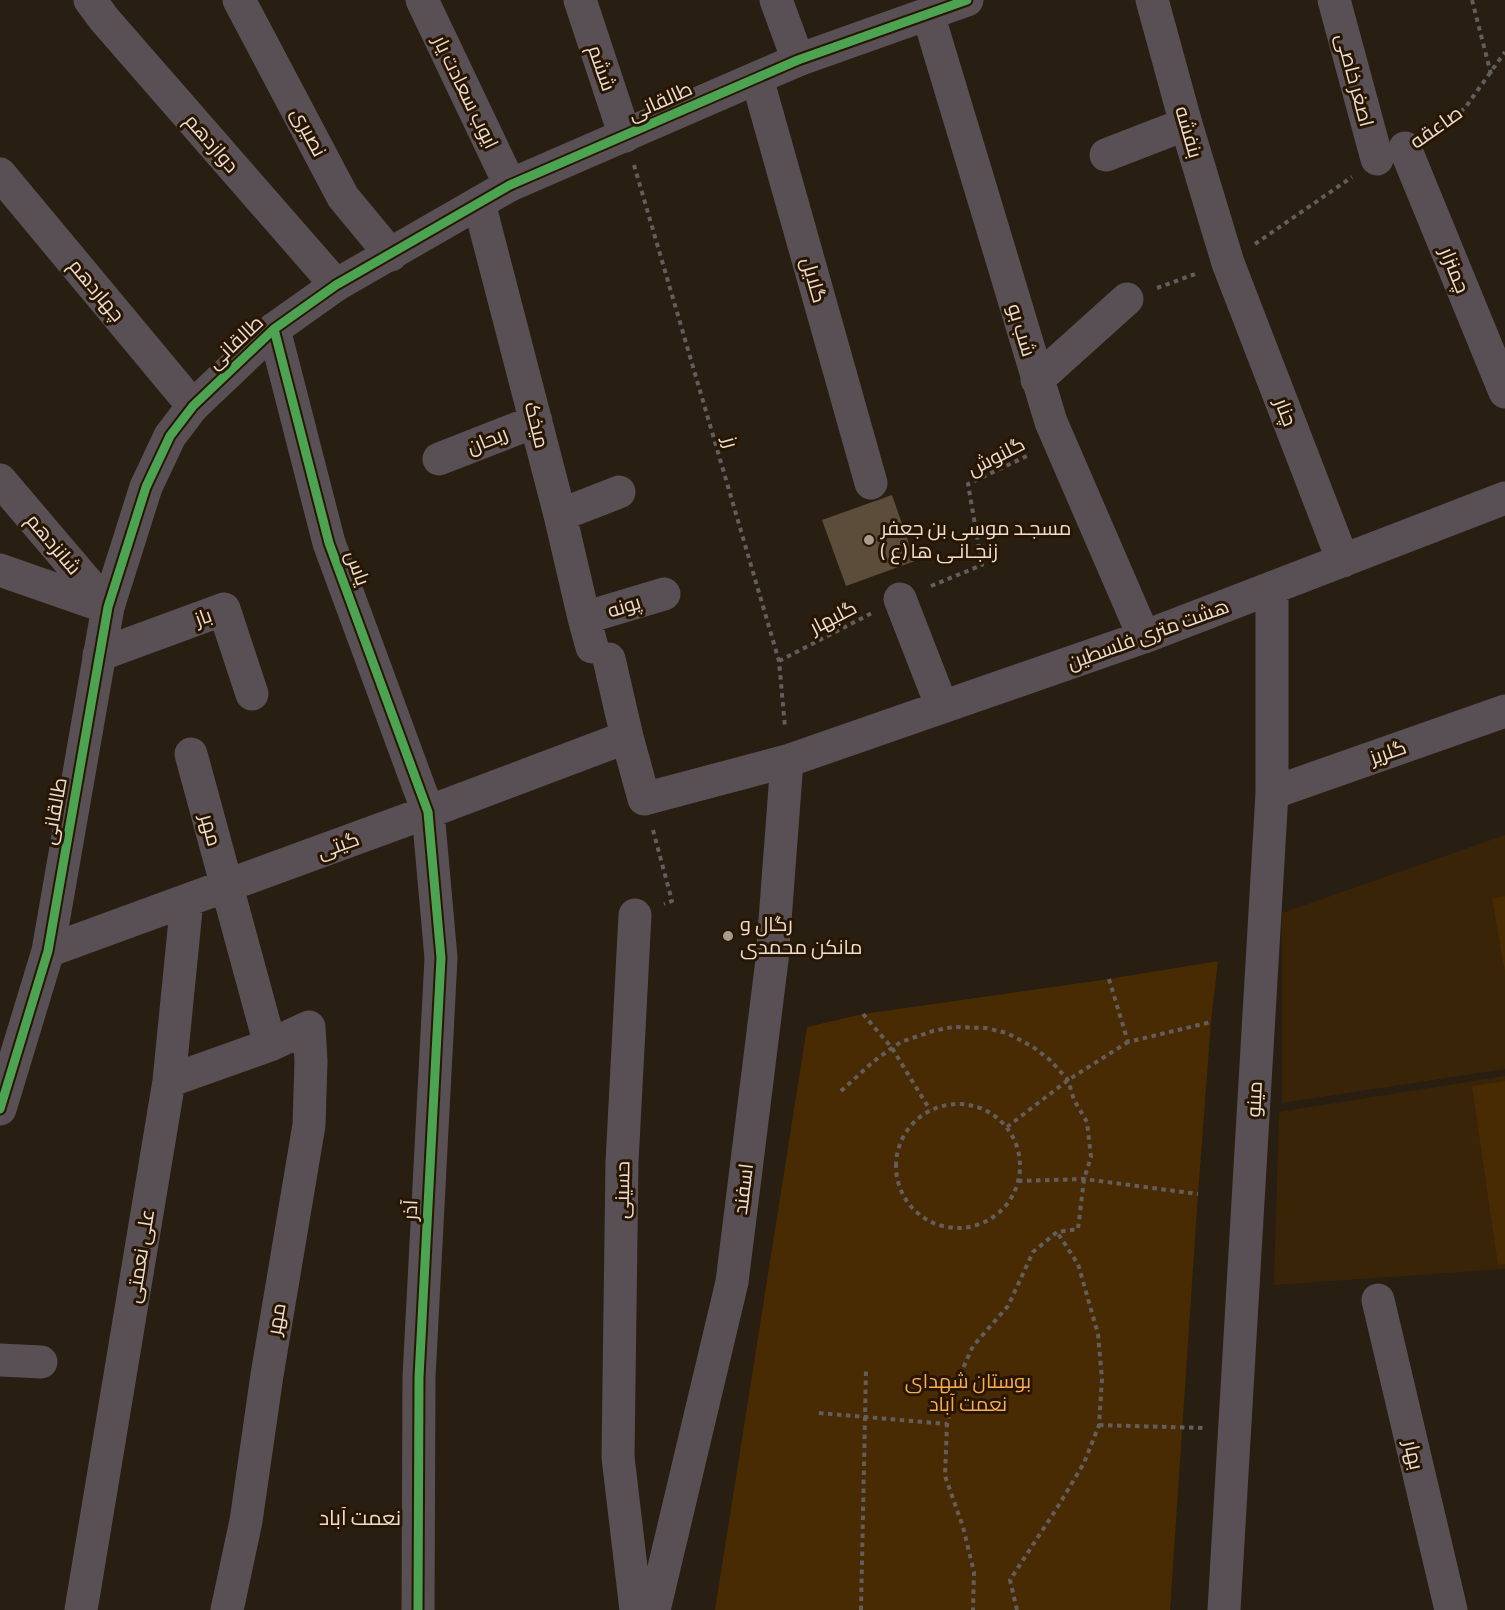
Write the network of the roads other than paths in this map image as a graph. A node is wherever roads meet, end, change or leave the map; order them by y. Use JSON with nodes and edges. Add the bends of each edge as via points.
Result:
{"nodes":[{"id":1,"x":90,"y":0,"type":"edge"},
{"id":2,"x":240,"y":0,"type":"edge"},
{"id":3,"x":422,"y":0,"type":"edge"},
{"id":4,"x":579,"y":0,"type":"edge"},
{"id":5,"x":776,"y":0,"type":"edge"},
{"id":6,"x":1152,"y":0,"type":"edge"},
{"id":7,"x":1334,"y":0,"type":"edge"},
{"id":8,"x":961,"y":1,"type":"edge"},
{"id":9,"x":928,"y":14,"type":"junction"},
{"id":10,"x":798,"y":60,"type":"junction"},
{"id":11,"x":757,"y":78,"type":"junction"},
{"id":12,"x":1186,"y":124,"type":"junction"},
{"id":13,"x":625,"y":136,"type":"junction"},
{"id":14,"x":1391,"y":154,"type":"joint"},
{"id":15,"x":1106,"y":155,"type":"dead end"},
{"id":16,"x":0,"y":174,"type":"edge"},
{"id":17,"x":510,"y":185,"type":"junction"},
{"id":18,"x":479,"y":203,"type":"junction"},
{"id":19,"x":391,"y":255,"type":"junction"},
{"id":20,"x":1228,"y":263,"type":"joint"},
{"id":21,"x":336,"y":285,"type":"junction"},
{"id":22,"x":1127,"y":299,"type":"dead end"},
{"id":23,"x":274,"y":329,"type":"junction"},
{"id":24,"x":1037,"y":380,"type":"junction"},
{"id":25,"x":1505,"y":392,"type":"edge"},
{"id":26,"x":193,"y":406,"type":"junction"},
{"id":27,"x":536,"y":420,"type":"junction"},
{"id":28,"x":439,"y":459,"type":"dead end"},
{"id":29,"x":0,"y":480,"type":"edge"},
{"id":30,"x":871,"y":483,"type":"dead end"},
{"id":31,"x":619,"y":492,"type":"dead end"},
{"id":32,"x":1505,"y":498,"type":"edge"},
{"id":33,"x":560,"y":515,"type":"junction"},
{"id":34,"x":1343,"y":561,"type":"junction"},
{"id":35,"x":0,"y":570,"type":"edge"},
{"id":36,"x":1272,"y":588,"type":"junction"},
{"id":37,"x":664,"y":594,"type":"dead end"},
{"id":38,"x":900,"y":599,"type":"road end"},
{"id":39,"x":108,"y":607,"type":"junction"},
{"id":40,"x":1144,"y":637,"type":"junction"},
{"id":41,"x":595,"y":641,"type":"junction"},
{"id":42,"x":99,"y":655,"type":"junction"},
{"id":43,"x":252,"y":694,"type":"dead end"},
{"id":44,"x":942,"y":707,"type":"junction"},
{"id":45,"x":1505,"y":711,"type":"edge"},
{"id":46,"x":627,"y":737,"type":"junction"},
{"id":47,"x":191,"y":754,"type":"dead end"},
{"id":48,"x":787,"y":761,"type":"junction"},
{"id":49,"x":1272,"y":793,"type":"junction"},
{"id":50,"x":644,"y":799,"type":"joint"},
{"id":51,"x":428,"y":812,"type":"junction"},
{"id":52,"x":226,"y":886,"type":"junction"},
{"id":53,"x":187,"y":900,"type":"junction"},
{"id":54,"x":635,"y":915,"type":"road end"},
{"id":55,"x":48,"y":951,"type":"junction"},
{"id":56,"x":270,"y":1045,"type":"junction"},
{"id":57,"x":170,"y":1082,"type":"junction"},
{"id":58,"x":0,"y":1106,"type":"edge"},
{"id":59,"x":1377,"y":1299,"type":"dead end"},
{"id":60,"x":0,"y":1360,"type":"edge"},
{"id":61,"x":41,"y":1362,"type":"dead end"},
{"id":62,"x":81,"y":1610,"type":"edge"},
{"id":63,"x":227,"y":1610,"type":"edge"},
{"id":64,"x":418,"y":1610,"type":"edge"},
{"id":65,"x":636,"y":1610,"type":"edge"},
{"id":66,"x":654,"y":1610,"type":"edge"},
{"id":67,"x":1224,"y":1610,"type":"edge"},
{"id":68,"x":1451,"y":1610,"type":"edge"}],
"edges":[{"from":1,"to":21,"type":"street","name":"دوازدهم"},
{"from":2,"to":19,"type":"street","name":"نصیری","via":[[343,197]]},
{"from":3,"to":17,"type":"street","name":"ایوب سعادت یار"},
{"from":4,"to":13,"type":"street","name":"ششم"},
{"from":5,"to":10,"type":"street"},
{"from":6,"to":12,"type":"street","name":"بنفشه"},
{"from":7,"to":14,"type":"street","name":"اصغر خاصی"},
{"from":8,"to":9,"type":"street","name":"طالقانی"},
{"from":9,"to":10,"type":"street","name":"طالقانی"},
{"from":9,"to":24,"type":"street","name":"شب بو"},
{"from":10,"to":11,"type":"street","name":"طالقانی"},
{"from":11,"to":13,"type":"street","name":"طالقانی"},
{"from":11,"to":30,"type":"street","name":"گلایل"},
{"from":12,"to":15,"type":"street"},
{"from":12,"to":20,"type":"street","name":"بنفشه"},
{"from":13,"to":17,"type":"street","name":"طالقانی"},
{"from":14,"to":25,"type":"street","name":"چمنزار"},
{"from":16,"to":26,"type":"street","name":"چهاردهم"},
{"from":17,"to":18,"type":"street","name":"طالقانی"},
{"from":18,"to":19,"type":"street","name":"طالقانی"},
{"from":18,"to":27,"type":"street","name":"میخک"},
{"from":19,"to":21,"type":"street","name":"طالقانی"},
{"from":20,"to":34,"type":"street","name":"چنار"},
{"from":21,"to":23,"type":"street","name":"طالقانی"},
{"from":22,"to":24,"type":"street"},
{"from":23,"to":26,"type":"street","name":"طالقانی"},
{"from":23,"to":51,"type":"street","name":"یاس","via":[[329,543]]},
{"from":24,"to":40,"type":"street","name":"شب بو","via":[[1059,442]]},
{"from":26,"to":39,"type":"street","name":"طالقانی","via":[[170,436],[146,487]]},
{"from":27,"to":28,"type":"street","name":"ریحان"},
{"from":27,"to":33,"type":"street","name":"میخک"},
{"from":29,"to":39,"type":"street","name":"شانزدهم"},
{"from":31,"to":33,"type":"street"},
{"from":32,"to":34,"type":"street","name":"هشت متری فلسطین"},
{"from":33,"to":41,"type":"street","name":"میخک"},
{"from":34,"to":36,"type":"street","name":"هشت متری فلسطین"},
{"from":35,"to":39,"type":"street"},
{"from":36,"to":40,"type":"street","name":"هشت متری فلسطین"},
{"from":36,"to":49,"type":"street","name":"مینو"},
{"from":37,"to":41,"type":"street","name":"پونه"},
{"from":38,"to":44,"type":"street"},
{"from":39,"to":42,"type":"street","name":"طالقانی"},
{"from":40,"to":44,"type":"street","name":"هشت متری فلسطین"},
{"from":41,"to":46,"type":"street","name":"میخک"},
{"from":42,"to":43,"type":"street","name":"باز","via":[[224,609]]},
{"from":42,"to":55,"type":"street","name":"طالقانی"},
{"from":44,"to":48,"type":"street","name":"هشت متری فلسطین"},
{"from":45,"to":49,"type":"street","name":"گلریز"},
{"from":46,"to":50,"type":"street","name":"میخک"},
{"from":46,"to":51,"type":"street","name":"گیتی"},
{"from":47,"to":52,"type":"street","name":"مهر"},
{"from":48,"to":50,"type":"street","name":"هشت متری فلسطین"},
{"from":48,"to":66,"type":"street","name":"اسفند","via":[[772,960],[732,1282]]},
{"from":49,"to":67,"type":"street","name":"مینو"},
{"from":51,"to":52,"type":"street","name":"گیتی"},
{"from":51,"to":64,"type":"street","name":"آذر","via":[[441,958],[419,1377]]},
{"from":52,"to":53,"type":"street","name":"گیتی"},
{"from":52,"to":56,"type":"street","name":"مهر"},
{"from":53,"to":55,"type":"street","name":"گیتی"},
{"from":53,"to":57,"type":"street","name":"علی نعمتی"},
{"from":54,"to":65,"type":"street","name":"حسینی","via":[[622,1162],[618,1457]]},
{"from":55,"to":58,"type":"street","name":"طالقانی"},
{"from":56,"to":57,"type":"street"},
{"from":56,"to":63,"type":"street","name":"مهر","via":[[309,1027],[309,1125],[246,1521]]},
{"from":57,"to":62,"type":"street","name":"علی نعمتی"},
{"from":59,"to":68,"type":"street","name":"بهار"},
{"from":60,"to":61,"type":"street"}]}
